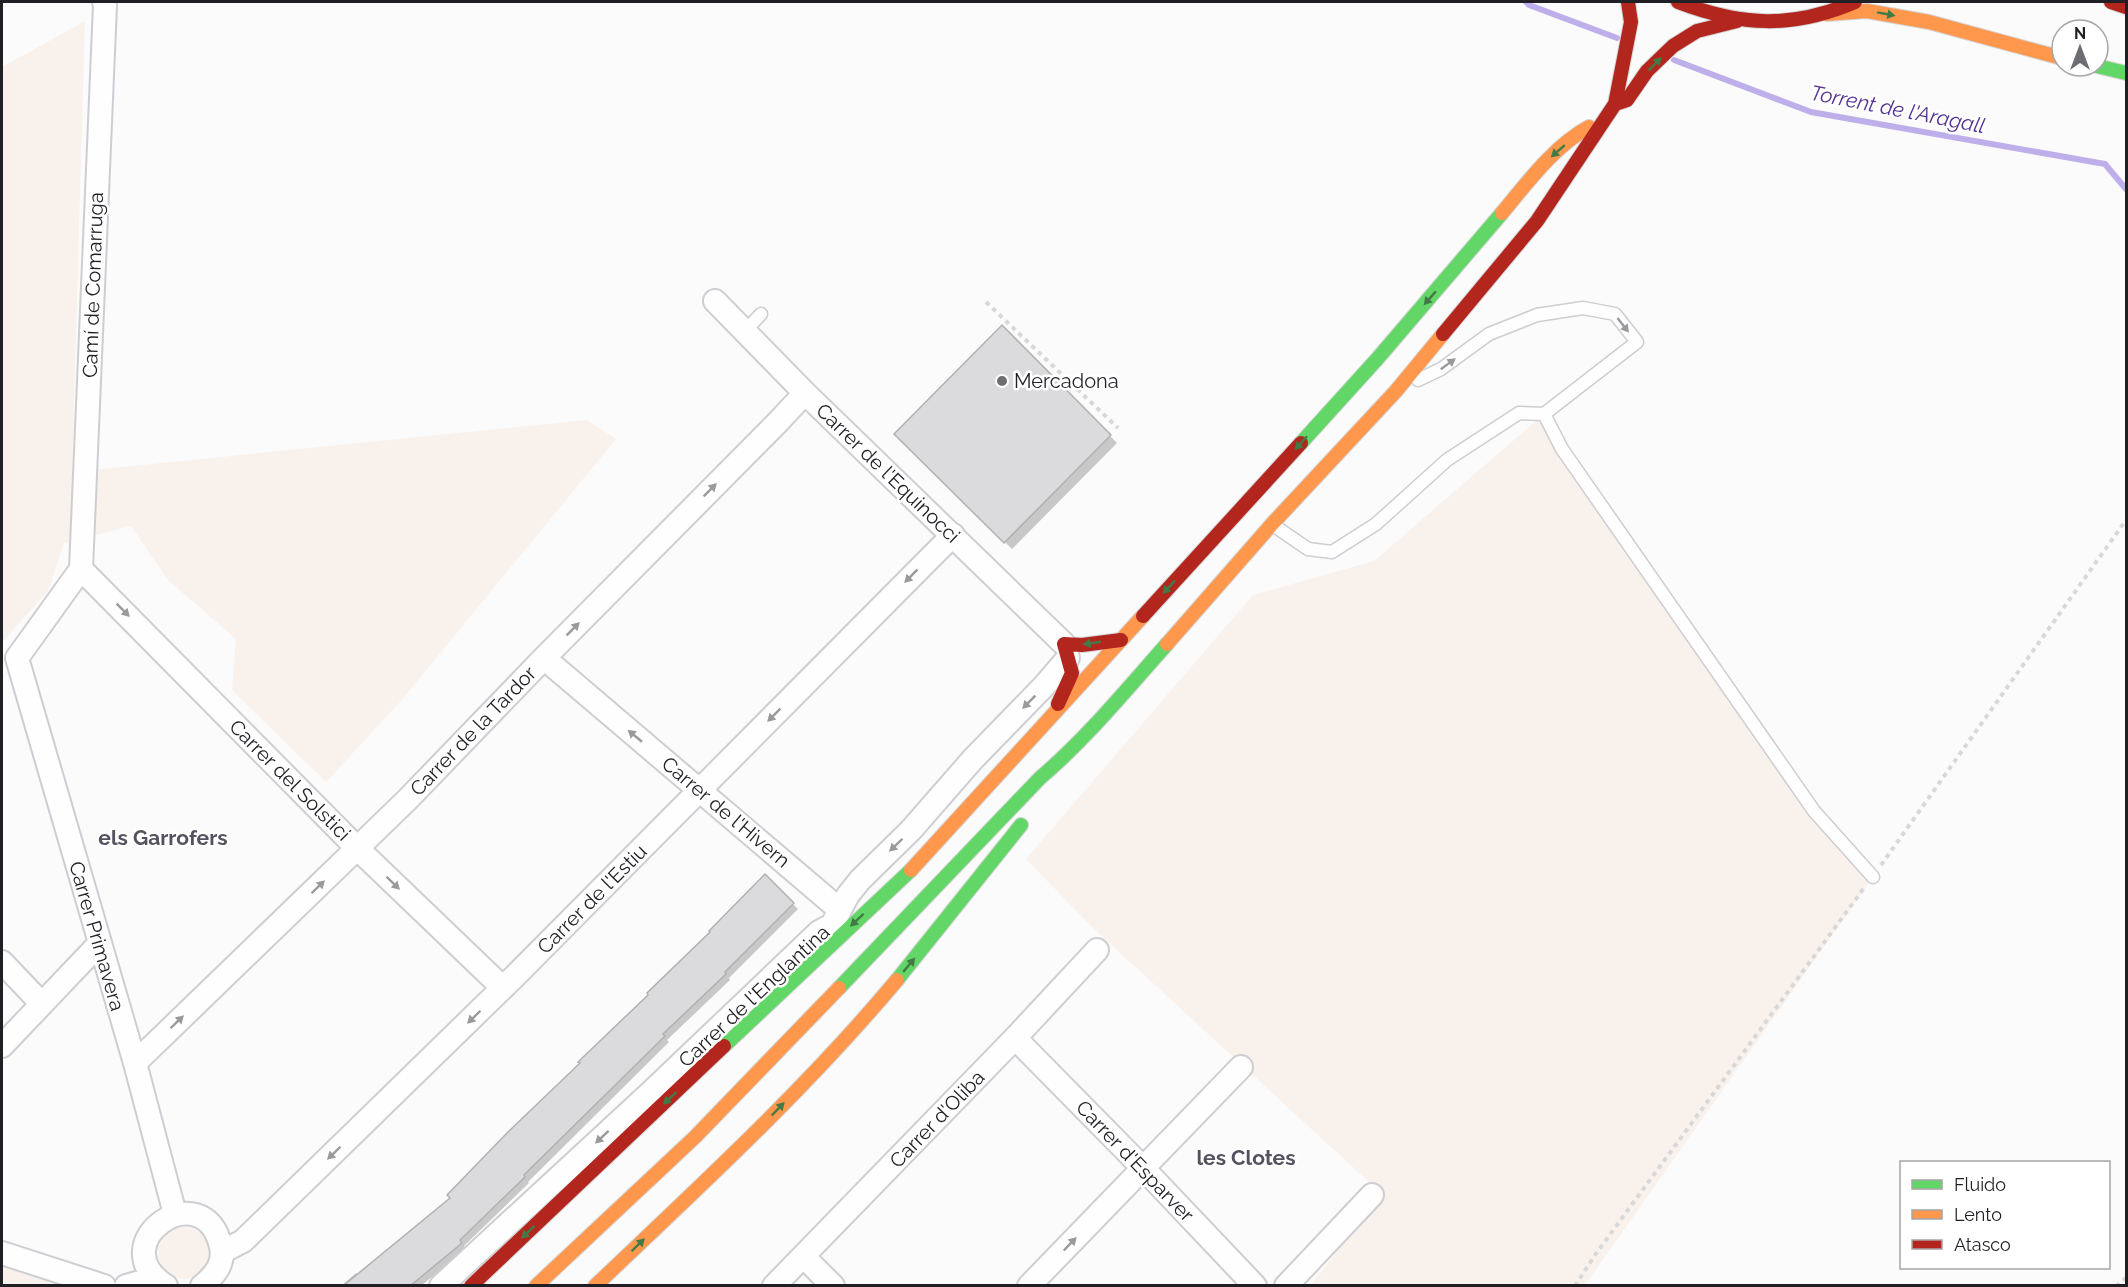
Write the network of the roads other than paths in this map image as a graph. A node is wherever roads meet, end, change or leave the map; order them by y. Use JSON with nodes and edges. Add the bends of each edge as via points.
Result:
{"nodes":[{"id":1,"x":104,"y":2,"type":"edge"},
{"id":2,"x":1628,"y":2,"type":"edge"},
{"id":3,"x":1678,"y":2,"type":"edge"},
{"id":4,"x":1856,"y":2,"type":"edge"},
{"id":5,"x":2111,"y":2,"type":"edge"},
{"id":6,"x":2127,"y":7,"type":"edge"},
{"id":7,"x":1827,"y":14,"type":"junction"},
{"id":8,"x":1737,"y":21,"type":"junction"},
{"id":9,"x":2050,"y":55,"type":"edge"},
{"id":10,"x":2110,"y":69,"type":"edge"},
{"id":11,"x":2127,"y":73,"type":"edge"},
{"id":12,"x":1615,"y":104,"type":"junction"},
{"id":13,"x":1606,"y":117,"type":"junction"},
{"id":14,"x":715,"y":301,"type":"dead end"},
{"id":15,"x":761,"y":314,"type":"dead end"},
{"id":16,"x":745,"y":331,"type":"junction"},
{"id":17,"x":1396,"y":391,"type":"junction"},
{"id":18,"x":805,"y":393,"type":"junction"},
{"id":19,"x":1544,"y":414,"type":"junction"},
{"id":20,"x":1272,"y":524,"type":"junction"},
{"id":21,"x":952,"y":535,"type":"junction"},
{"id":22,"x":81,"y":569,"type":"junction"},
{"id":23,"x":1121,"y":640,"type":"junction"},
{"id":24,"x":1066,"y":651,"type":"junction"},
{"id":25,"x":544,"y":658,"type":"junction"},
{"id":26,"x":1046,"y":723,"type":"junction"},
{"id":27,"x":1069,"y":753,"type":"junction"},
{"id":28,"x":1054,"y":784,"type":"dead end"},
{"id":29,"x":700,"y":790,"type":"junction"},
{"id":30,"x":1033,"y":810,"type":"dead end"},
{"id":31,"x":358,"y":849,"type":"junction"},
{"id":32,"x":915,"y":866,"type":"junction"},
{"id":33,"x":1873,"y":877,"type":"road end"},
{"id":34,"x":840,"y":910,"type":"junction"},
{"id":35,"x":99,"y":944,"type":"junction"},
{"id":36,"x":1097,"y":950,"type":"dead end"},
{"id":37,"x":2,"y":962,"type":"edge"},
{"id":38,"x":503,"y":988,"type":"junction"},
{"id":39,"x":42,"y":1004,"type":"junction"},
{"id":40,"x":1015,"y":1038,"type":"junction"},
{"id":41,"x":2,"y":1046,"type":"edge"},
{"id":42,"x":135,"y":1063,"type":"junction"},
{"id":43,"x":1241,"y":1067,"type":"dead end"},
{"id":44,"x":1144,"y":1169,"type":"junction"},
{"id":45,"x":1372,"y":1195,"type":"dead end"},
{"id":46,"x":175,"y":1214,"type":"junction"},
{"id":47,"x":2,"y":1253,"type":"edge"},
{"id":48,"x":803,"y":1256,"type":"junction"},
{"id":49,"x":222,"y":1268,"type":"edge"},
{"id":50,"x":160,"y":1282,"type":"edge"},
{"id":51,"x":104,"y":1286,"type":"edge"},
{"id":52,"x":126,"y":1286,"type":"edge"},
{"id":53,"x":202,"y":1286,"type":"edge"},
{"id":54,"x":441,"y":1286,"type":"edge"},
{"id":55,"x":471,"y":1286,"type":"edge"},
{"id":56,"x":536,"y":1286,"type":"edge"},
{"id":57,"x":596,"y":1286,"type":"edge"},
{"id":58,"x":774,"y":1286,"type":"edge"},
{"id":59,"x":833,"y":1286,"type":"edge"},
{"id":60,"x":1029,"y":1286,"type":"edge"},
{"id":61,"x":1255,"y":1286,"type":"edge"},
{"id":62,"x":1286,"y":1286,"type":"edge"}],
"edges":[{"from":1,"to":22,"type":"street","name":"Camí de Comarruga"},
{"from":2,"to":12,"type":"main road","via":[[1631,22]]},
{"from":3,"to":8,"type":"main road"},
{"from":4,"to":7,"type":"main road"},
{"from":5,"to":6,"type":"main road"},
{"from":7,"to":8,"type":"main road","via":[[1783,23]]},
{"from":7,"to":9,"type":"main road","one_way":true,"via":[[1867,11],[1929,22]]},
{"from":12,"to":8,"type":"main road","one_way":true,"via":[[1627,100],[1673,46],[1697,31]]},
{"from":10,"to":11,"type":"main road"},
{"from":12,"to":13,"type":"main road"},
{"from":13,"to":17,"type":"main road","via":[[1537,221]]},
{"from":13,"to":23,"type":"main road","one_way":true,"via":[[1580,132],[1535,172],[1378,358]]},
{"from":14,"to":16,"type":"street","name":"Carrer de l'Equinocci"},
{"from":15,"to":16,"type":"lane"},
{"from":16,"to":18,"type":"street","name":"Carrer de l'Equinocci"},
{"from":17,"to":19,"type":"lane","one_way":true,"via":[[1441,369],[1489,334],[1537,315],[1583,308],[1615,314],[1637,342]]},
{"from":17,"to":20,"type":"main road"},
{"from":18,"to":21,"type":"street","name":"Carrer de l'Equinocci"},
{"from":25,"to":18,"type":"street","name":"Carrer de la Tardor","one_way":true},
{"from":19,"to":20,"type":"lane","via":[[1519,412],[1447,460],[1376,524],[1332,552],[1308,549]]},
{"from":19,"to":33,"type":"lane","via":[[1562,449],[1815,811]]},
{"from":20,"to":27,"type":"main road"},
{"from":21,"to":24,"type":"street","name":"Carrer de l'Equinocci"},
{"from":21,"to":29,"type":"street","name":"Carrer de l'Estiu","one_way":true},
{"from":22,"to":31,"type":"street","name":"Carrer del Solstici","one_way":true},
{"from":22,"to":35,"type":"street","name":"Carrer Primavera","via":[[17,658]]},
{"from":23,"to":24,"type":"main road","one_way":true},
{"from":23,"to":26,"type":"main road"},
{"from":24,"to":26,"type":"main road","via":[[1072,673]]},
{"from":24,"to":34,"type":"street","name":"Carrer de l'Englantina","one_way":true,"via":[[1045,685],[860,880]]},
{"from":29,"to":25,"type":"street","name":"Carrer de l'Hivern","one_way":true},
{"from":25,"to":31,"type":"street","name":"Carrer de la Tardor"},
{"from":26,"to":32,"type":"main road"},
{"from":27,"to":28,"type":"main road"},
{"from":27,"to":56,"type":"main road","via":[[1040,778],[695,1137]]},
{"from":29,"to":34,"type":"street","name":"Carrer de l'Hivern"},
{"from":29,"to":38,"type":"street","name":"Carrer de l'Estiu"},
{"from":57,"to":30,"type":"main road","one_way":true,"via":[[843,1043],[935,935]]},
{"from":31,"to":38,"type":"street","name":"Carrer del Solstici","one_way":true},
{"from":42,"to":31,"type":"street","name":"Carrer de la Tardor","one_way":true},
{"from":32,"to":34,"type":"street","via":[[898,870],[863,900]]},
{"from":32,"to":55,"type":"main road","one_way":true},
{"from":34,"to":54,"type":"street","name":"Carrer de l'Englantina","one_way":true,"via":[[832,925],[819,932]]},
{"from":35,"to":39,"type":"street"},
{"from":35,"to":42,"type":"street","name":"Carrer Primavera"},
{"from":36,"to":40,"type":"street","name":"Carrer d'Oliba"},
{"from":37,"to":39,"type":"street"},
{"from":38,"to":49,"type":"street","name":"Carrer de l'Estiu","one_way":true,"via":[[243,1241]]},
{"from":39,"to":41,"type":"street"},
{"from":40,"to":44,"type":"street","name":"Carrer d'Esparver"},
{"from":40,"to":48,"type":"street","name":"Carrer d'Oliba"},
{"from":42,"to":46,"type":"street","name":"Carrer Primavera"},
{"from":43,"to":44,"type":"street"},
{"from":60,"to":44,"type":"street","one_way":true},
{"from":44,"to":61,"type":"street","name":"Carrer d'Esparver"},
{"from":45,"to":62,"type":"street"},
{"from":46,"to":49,"type":"street","via":[[194,1215],[213,1226],[219,1236]]},
{"from":46,"to":50,"type":"street","via":[[160,1221],[145,1244],[145,1257]]},
{"from":47,"to":51,"type":"street"},
{"from":48,"to":58,"type":"street","name":"Carrer d'Oliba"},
{"from":48,"to":59,"type":"street"},
{"from":49,"to":53,"type":"street","name":"Carrer de l'Estiu"},
{"from":50,"to":52,"type":"street"}]}
